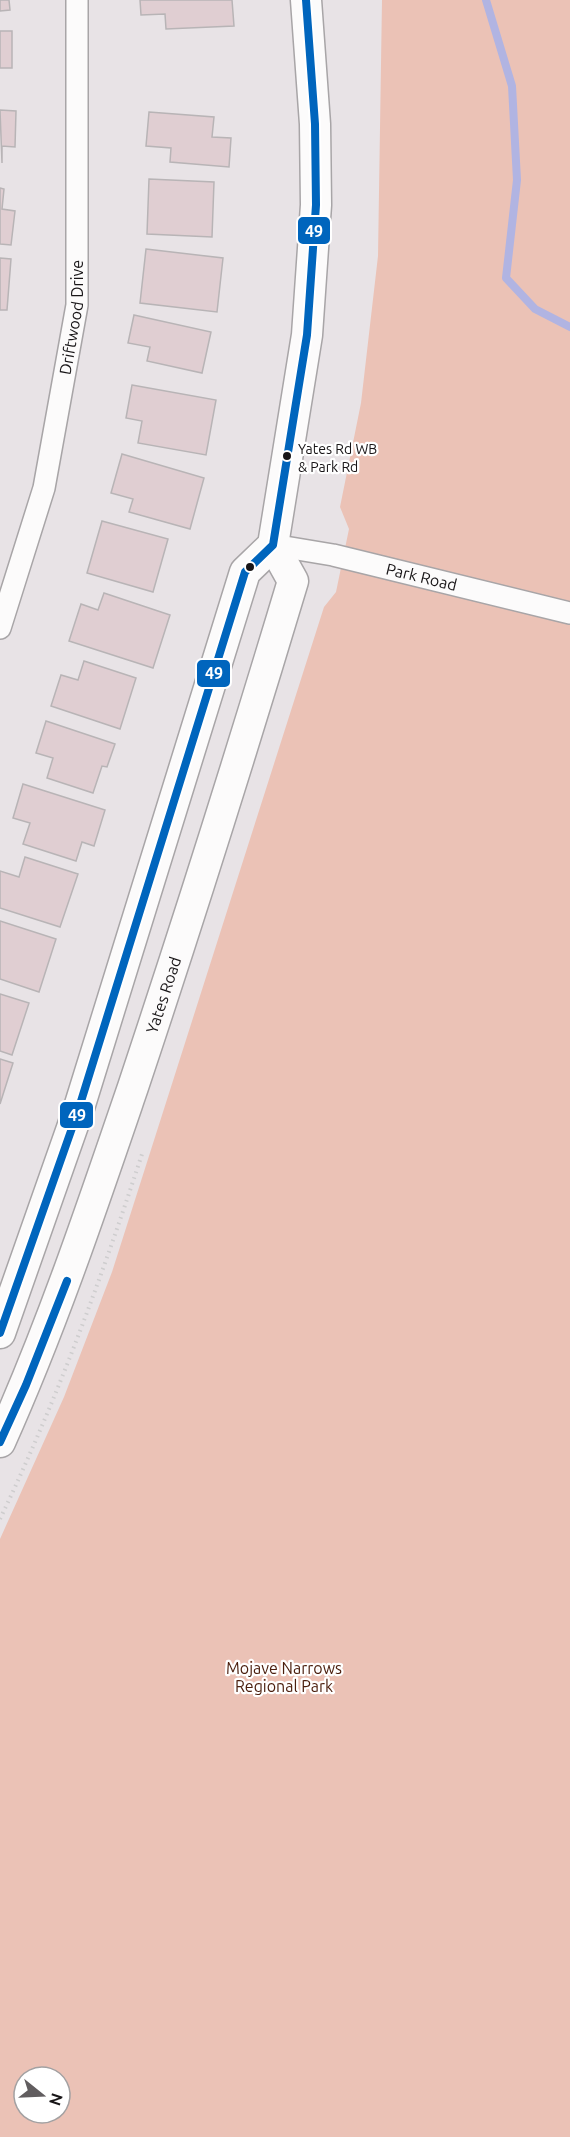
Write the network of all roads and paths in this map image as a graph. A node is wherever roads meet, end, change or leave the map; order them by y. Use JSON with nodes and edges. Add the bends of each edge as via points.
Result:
{"nodes":[{"id":1,"x":77,"y":0,"type":"edge"},
{"id":2,"x":306,"y":0,"type":"edge"},
{"id":3,"x":273,"y":545,"type":"junction"},
{"id":4,"x":570,"y":613,"type":"edge"},
{"id":5,"x":0,"y":628,"type":"edge"},
{"id":6,"x":0,"y":1333,"type":"edge"},
{"id":7,"x":0,"y":1442,"type":"edge"}],
"edges":[{"from":1,"to":5,"type":"street","name":"Driftwood Drive","via":[[77,305],[44,488]]},
{"from":2,"to":3,"type":"main road","via":[[315,124],[313,264],[307,335]]},
{"from":3,"to":4,"type":"street","name":"Park Road","via":[[333,555]]},
{"from":3,"to":6,"type":"main road","via":[[245,572],[78,1111]]},
{"from":3,"to":7,"type":"main road","name":"Yates Road","via":[[293,581],[237,766],[75,1257]]}]}
